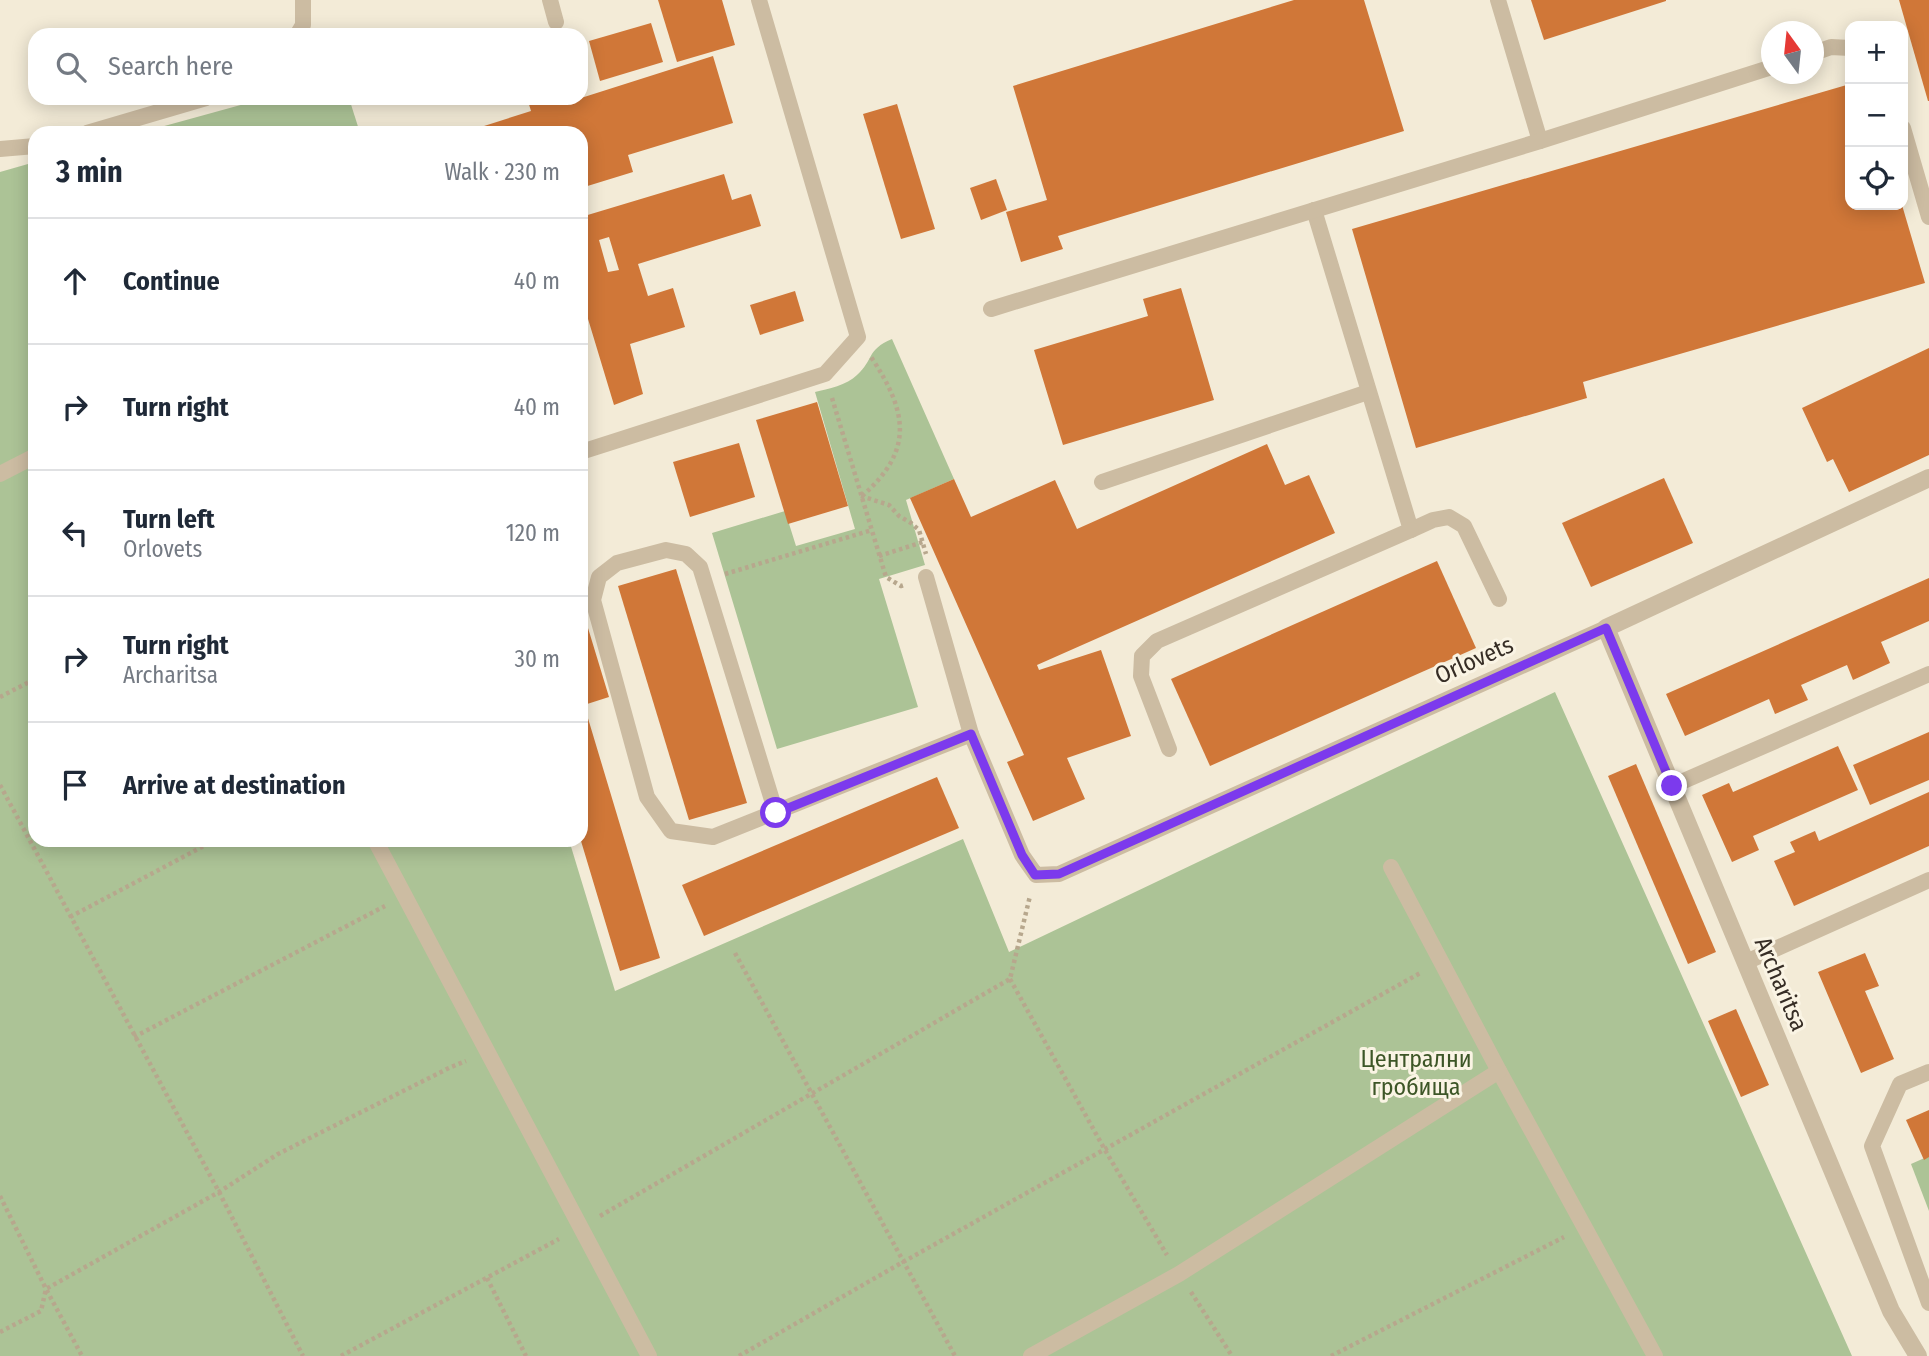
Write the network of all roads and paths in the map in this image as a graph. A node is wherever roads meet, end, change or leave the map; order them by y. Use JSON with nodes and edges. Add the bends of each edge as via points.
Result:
{"nodes":[{"id":1,"x":303,"y":0,"type":"edge"},
{"id":2,"x":550,"y":0,"type":"edge"},
{"id":3,"x":759,"y":0,"type":"edge"},
{"id":4,"x":1498,"y":0,"type":"edge"},
{"id":5,"x":556,"y":22,"type":"dead end"},
{"id":6,"x":301,"y":28,"type":"edge"},
{"id":7,"x":1845,"y":48,"type":"edge"},
{"id":8,"x":1824,"y":49,"type":"edge"},
{"id":9,"x":1761,"y":70,"type":"edge"},
{"id":10,"x":182,"y":105,"type":"edge"},
{"id":11,"x":111,"y":126,"type":"edge"},
{"id":12,"x":1540,"y":141,"type":"junction"},
{"id":13,"x":1908,"y":145,"type":"edge"},
{"id":14,"x":28,"y":147,"type":"edge"},
{"id":15,"x":0,"y":149,"type":"edge"},
{"id":16,"x":1314,"y":210,"type":"junction"},
{"id":17,"x":1929,"y":217,"type":"edge"},
{"id":18,"x":991,"y":309,"type":"dead end"},
{"id":19,"x":858,"y":337,"type":"junction"},
{"id":20,"x":825,"y":374,"type":"junction"},
{"id":21,"x":1368,"y":392,"type":"junction"},
{"id":22,"x":588,"y":450,"type":"edge"},
{"id":23,"x":28,"y":460,"type":"edge"},
{"id":24,"x":0,"y":474,"type":"edge"},
{"id":25,"x":1929,"y":478,"type":"edge"},
{"id":26,"x":1102,"y":482,"type":"dead end"},
{"id":27,"x":861,"y":496,"type":"junction"},
{"id":28,"x":872,"y":530,"type":"junction"},
{"id":29,"x":1411,"y":530,"type":"junction"},
{"id":30,"x":923,"y":542,"type":"junction"},
{"id":31,"x":879,"y":556,"type":"junction"},
{"id":32,"x":926,"y":577,"type":"junction"},
{"id":33,"x":705,"y":580,"type":"junction"},
{"id":34,"x":1499,"y":599,"type":"dead end"},
{"id":35,"x":1606,"y":628,"type":"junction"},
{"id":36,"x":1929,"y":674,"type":"edge"},
{"id":37,"x":28,"y":683,"type":"edge"},
{"id":38,"x":0,"y":697,"type":"edge"},
{"id":39,"x":971,"y":734,"type":"junction"},
{"id":40,"x":1168,"y":749,"type":"dead end"},
{"id":41,"x":0,"y":785,"type":"edge"},
{"id":42,"x":1672,"y":786,"type":"junction"},
{"id":43,"x":776,"y":813,"type":"junction"},
{"id":44,"x":28,"y":838,"type":"edge"},
{"id":45,"x":33,"y":847,"type":"edge"},
{"id":46,"x":202,"y":847,"type":"edge"},
{"id":47,"x":379,"y":847,"type":"edge"},
{"id":48,"x":1391,"y":867,"type":"dead end"},
{"id":49,"x":1035,"y":875,"type":"junction"},
{"id":50,"x":1929,"y":880,"type":"edge"},
{"id":51,"x":406,"y":895,"type":"junction"},
{"id":52,"x":70,"y":917,"type":"junction"},
{"id":53,"x":735,"y":953,"type":"dead end"},
{"id":54,"x":1440,"y":962,"type":"junction"},
{"id":55,"x":1746,"y":962,"type":"junction"},
{"id":56,"x":1010,"y":979,"type":"junction"},
{"id":57,"x":134,"y":1037,"type":"junction"},
{"id":58,"x":487,"y":1054,"type":"junction"},
{"id":59,"x":1499,"y":1071,"type":"junction"},
{"id":60,"x":1929,"y":1072,"type":"edge"},
{"id":61,"x":812,"y":1093,"type":"junction"},
{"id":62,"x":1105,"y":1150,"type":"junction"},
{"id":63,"x":219,"y":1192,"type":"junction"},
{"id":64,"x":0,"y":1196,"type":"edge"},
{"id":65,"x":1584,"y":1227,"type":"junction"},
{"id":66,"x":580,"y":1228,"type":"junction"},
{"id":67,"x":903,"y":1262,"type":"junction"},
{"id":68,"x":1179,"y":1274,"type":"junction"},
{"id":69,"x":487,"y":1278,"type":"junction"},
{"id":70,"x":46,"y":1289,"type":"junction"},
{"id":71,"x":1929,"y":1303,"type":"edge"},
{"id":72,"x":0,"y":1332,"type":"edge"},
{"id":73,"x":82,"y":1356,"type":"edge"},
{"id":74,"x":303,"y":1356,"type":"edge"},
{"id":75,"x":341,"y":1356,"type":"edge"},
{"id":76,"x":526,"y":1356,"type":"edge"},
{"id":77,"x":649,"y":1356,"type":"edge"},
{"id":78,"x":739,"y":1356,"type":"edge"},
{"id":79,"x":955,"y":1356,"type":"edge"},
{"id":80,"x":1031,"y":1356,"type":"edge"},
{"id":81,"x":1232,"y":1356,"type":"edge"},
{"id":82,"x":1331,"y":1356,"type":"edge"},
{"id":83,"x":1655,"y":1356,"type":"edge"},
{"id":84,"x":1918,"y":1356,"type":"edge"}],
"edges":[{"from":1,"to":6,"type":"lane"},
{"from":2,"to":5,"type":"lane"},
{"from":3,"to":19,"type":"lane"},
{"from":4,"to":12,"type":"lane"},
{"from":7,"to":8,"type":"lane"},
{"from":9,"to":12,"type":"lane"},
{"from":10,"to":11,"type":"lane"},
{"from":12,"to":16,"type":"lane"},
{"from":13,"to":17,"type":"lane"},
{"from":14,"to":15,"type":"lane"},
{"from":16,"to":18,"type":"lane"},
{"from":16,"to":21,"type":"lane"},
{"from":19,"to":20,"type":"lane"},
{"from":19,"to":27,"type":"path","via":[[890,385],[899,428],[891,466]]},
{"from":20,"to":22,"type":"lane"},
{"from":20,"to":27,"type":"path"},
{"from":21,"to":26,"type":"lane"},
{"from":21,"to":29,"type":"lane"},
{"from":23,"to":24,"type":"lane"},
{"from":25,"to":35,"type":"street","name":"Orlovets"},
{"from":27,"to":28,"type":"path"},
{"from":27,"to":30,"type":"path","via":[[889,505],[919,530]]},
{"from":28,"to":31,"type":"path"},
{"from":28,"to":33,"type":"path"},
{"from":29,"to":34,"type":"lane","via":[[1449,517],[1464,526]]},
{"from":29,"to":40,"type":"lane","via":[[1157,641],[1142,656],[1141,676]]},
{"from":30,"to":31,"type":"path"},
{"from":30,"to":32,"type":"path","via":[[929,563]]},
{"from":31,"to":32,"type":"path","via":[[886,577],[901,586]]},
{"from":32,"to":39,"type":"lane"},
{"from":33,"to":43,"type":"lane"},
{"from":33,"to":43,"type":"lane","via":[[700,567],[686,554],[666,550],[617,564],[599,577],[593,600],[647,797],[671,831],[713,837]]},
{"from":35,"to":42,"type":"street","name":"Archaritsa"},
{"from":35,"to":49,"type":"lane","name":"Orlovets","via":[[1059,874]]},
{"from":36,"to":42,"type":"lane"},
{"from":37,"to":38,"type":"path"},
{"from":39,"to":43,"type":"lane"},
{"from":39,"to":49,"type":"lane","via":[[1022,855]]},
{"from":41,"to":44,"type":"path"},
{"from":42,"to":55,"type":"street","name":"Archaritsa"},
{"from":45,"to":52,"type":"path"},
{"from":46,"to":52,"type":"path"},
{"from":47,"to":51,"type":"lane"},
{"from":48,"to":54,"type":"lane"},
{"from":49,"to":56,"type":"path"},
{"from":50,"to":55,"type":"lane"},
{"from":51,"to":57,"type":"path"},
{"from":51,"to":58,"type":"lane"},
{"from":52,"to":57,"type":"path"},
{"from":53,"to":61,"type":"path"},
{"from":54,"to":59,"type":"lane"},
{"from":54,"to":62,"type":"path"},
{"from":55,"to":84,"type":"street","name":"Archaritsa","via":[[1891,1311]]},
{"from":56,"to":61,"type":"path"},
{"from":56,"to":62,"type":"path"},
{"from":57,"to":63,"type":"path"},
{"from":58,"to":63,"type":"path","via":[[451,1067],[278,1154]]},
{"from":58,"to":66,"type":"lane"},
{"from":59,"to":65,"type":"lane"},
{"from":59,"to":68,"type":"lane"},
{"from":60,"to":71,"type":"lane","via":[[1900,1084],[1872,1146]]},
{"from":61,"to":66,"type":"path"},
{"from":61,"to":67,"type":"path"},
{"from":62,"to":67,"type":"path"},
{"from":62,"to":68,"type":"path"},
{"from":63,"to":70,"type":"path"},
{"from":63,"to":74,"type":"path"},
{"from":64,"to":70,"type":"path"},
{"from":65,"to":82,"type":"path"},
{"from":65,"to":83,"type":"lane"},
{"from":66,"to":69,"type":"path"},
{"from":66,"to":77,"type":"lane"},
{"from":67,"to":78,"type":"path"},
{"from":67,"to":79,"type":"path"},
{"from":68,"to":80,"type":"lane"},
{"from":68,"to":81,"type":"path"},
{"from":69,"to":75,"type":"path"},
{"from":69,"to":76,"type":"path"},
{"from":70,"to":72,"type":"path","via":[[41,1311]]},
{"from":70,"to":73,"type":"path"}]}
